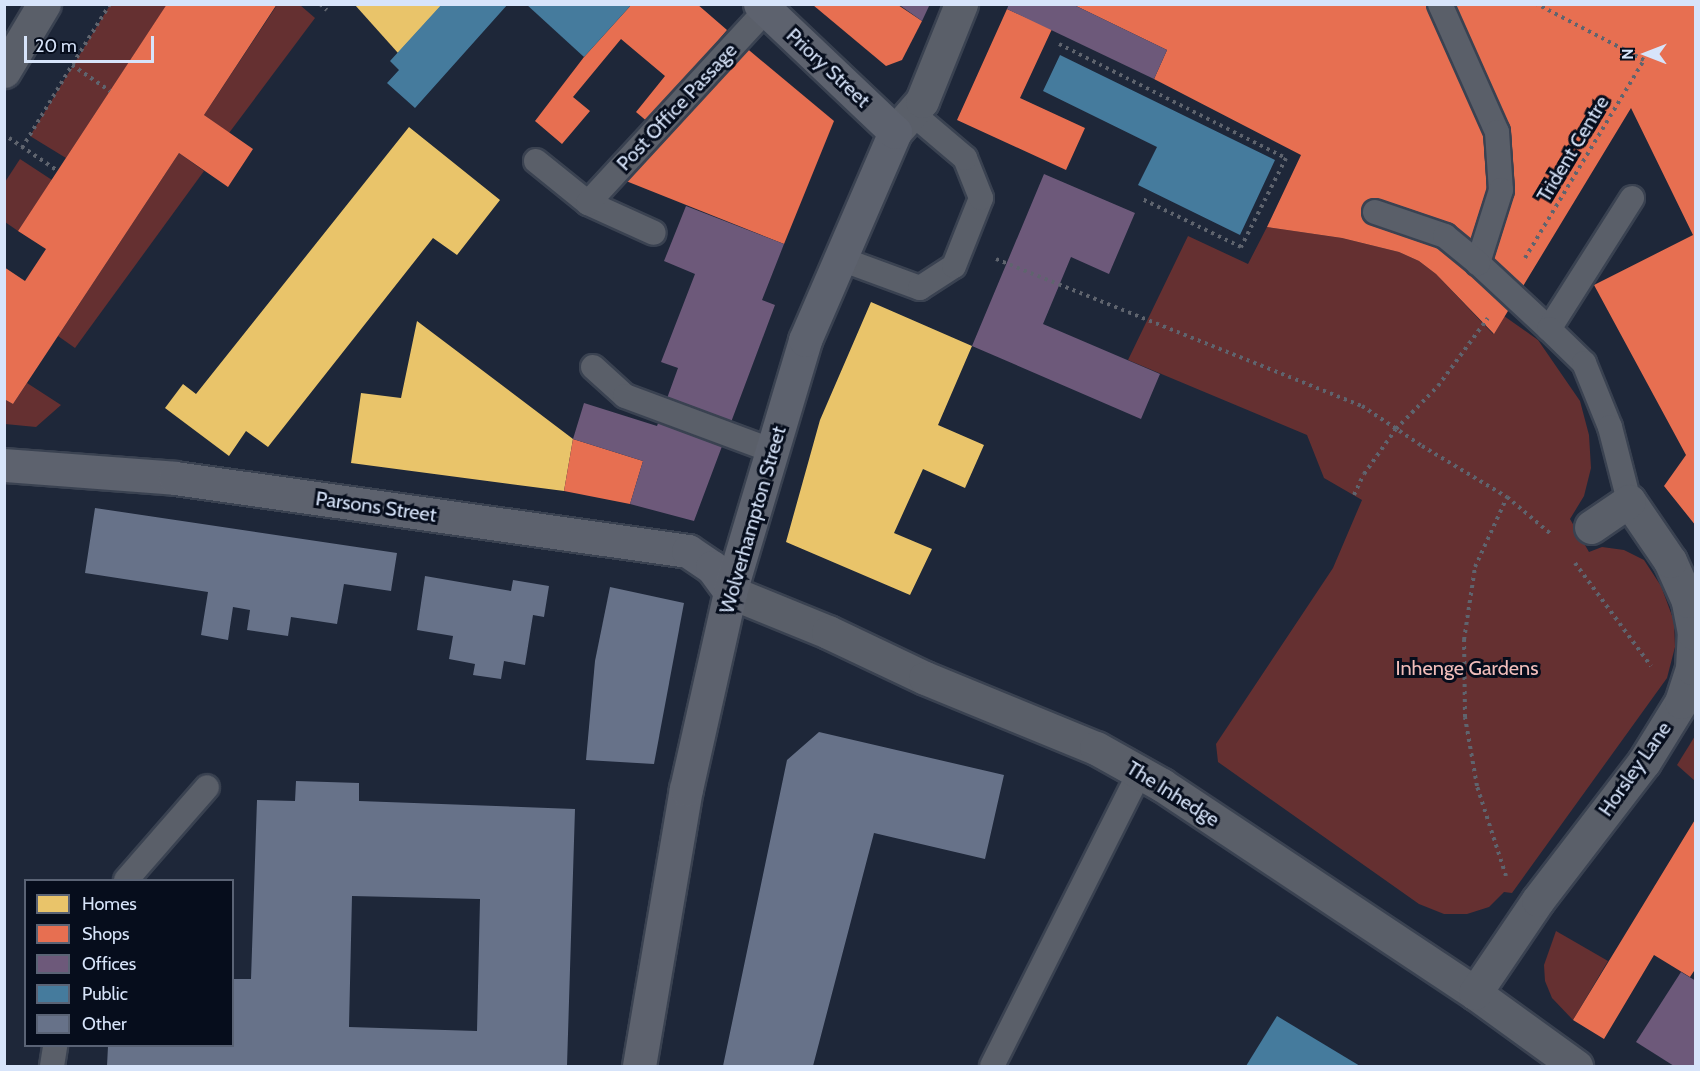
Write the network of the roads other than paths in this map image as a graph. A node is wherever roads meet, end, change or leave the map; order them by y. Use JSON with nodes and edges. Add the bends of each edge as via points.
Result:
{"nodes":[{"id":1,"x":44,"y":4,"type":"edge"},
{"id":2,"x":961,"y":4,"type":"edge"},
{"id":3,"x":1440,"y":4,"type":"edge"},
{"id":4,"x":763,"y":7,"type":"edge"},
{"id":5,"x":4,"y":71,"type":"edge"},
{"id":6,"x":904,"y":122,"type":"junction"},
{"id":7,"x":536,"y":161,"type":"dead end"},
{"id":8,"x":1632,"y":198,"type":"dead end"},
{"id":9,"x":588,"y":203,"type":"junction"},
{"id":10,"x":1376,"y":212,"type":"dead end"},
{"id":11,"x":654,"y":233,"type":"dead end"},
{"id":12,"x":841,"y":259,"type":"junction"},
{"id":13,"x":1478,"y":263,"type":"junction"},
{"id":14,"x":1549,"y":329,"type":"junction"},
{"id":15,"x":593,"y":367,"type":"dead end"},
{"id":16,"x":772,"y":451,"type":"junction"},
{"id":17,"x":4,"y":465,"type":"edge"},
{"id":18,"x":1629,"y":501,"type":"junction"},
{"id":19,"x":1591,"y":527,"type":"dead end"},
{"id":20,"x":730,"y":592,"type":"junction"},
{"id":21,"x":1693,"y":613,"type":"edge"},
{"id":22,"x":1140,"y":772,"type":"junction"},
{"id":23,"x":207,"y":787,"type":"dead end"},
{"id":24,"x":127,"y":879,"type":"edge"},
{"id":25,"x":1475,"y":993,"type":"junction"},
{"id":26,"x":55,"y":1047,"type":"edge"},
{"id":27,"x":52,"y":1066,"type":"edge"},
{"id":28,"x":639,"y":1066,"type":"edge"},
{"id":29,"x":992,"y":1066,"type":"edge"},
{"id":30,"x":1576,"y":1066,"type":"edge"}],
"edges":[{"from":1,"to":5,"type":"street"},
{"from":2,"to":6,"type":"street","name":"Wolverhampton Street","via":[[922,101]]},
{"from":3,"to":13,"type":"lane","via":[[1497,132],[1501,190]]},
{"from":4,"to":6,"type":"main road","name":"Priory Street"},
{"from":4,"to":9,"type":"lane","name":"Post Office Passage"},
{"from":6,"to":12,"type":"main road","name":"Wolverhampton Street"},
{"from":6,"to":12,"type":"lane","via":[[965,158],[981,198],[954,267],[920,288]]},
{"from":7,"to":9,"type":"lane"},
{"from":8,"to":14,"type":"lane"},
{"from":9,"to":11,"type":"lane"},
{"from":10,"to":13,"type":"lane","via":[[1445,236]]},
{"from":12,"to":16,"type":"main road","name":"Wolverhampton Street","via":[[805,340]]},
{"from":13,"to":14,"type":"lane"},
{"from":14,"to":18,"type":"lane","via":[[1584,363],[1610,427]]},
{"from":15,"to":16,"type":"lane","via":[[625,396]]},
{"from":16,"to":20,"type":"main road","name":"Wolverhampton Street"},
{"from":17,"to":20,"type":"main road","name":"Parsons Street","via":[[175,478],[688,551],[712,567]]},
{"from":18,"to":19,"type":"street"},
{"from":18,"to":21,"type":"street","name":"Horsley Lane","via":[[1670,561]]},
{"from":20,"to":22,"type":"street","name":"The Inhedge","via":[[1096,748]]},
{"from":20,"to":28,"type":"main road","name":"Wolverhampton Street","via":[[686,789]]},
{"from":21,"to":25,"type":"street","name":"Horsley Lane","via":[[1692,668],[1681,702],[1644,762],[1538,900]]},
{"from":22,"to":25,"type":"street","name":"The Inhedge"},
{"from":22,"to":29,"type":"lane"},
{"from":23,"to":24,"type":"lane"},
{"from":25,"to":30,"type":"street","name":"The Inhedge"},
{"from":26,"to":27,"type":"lane"}]}
